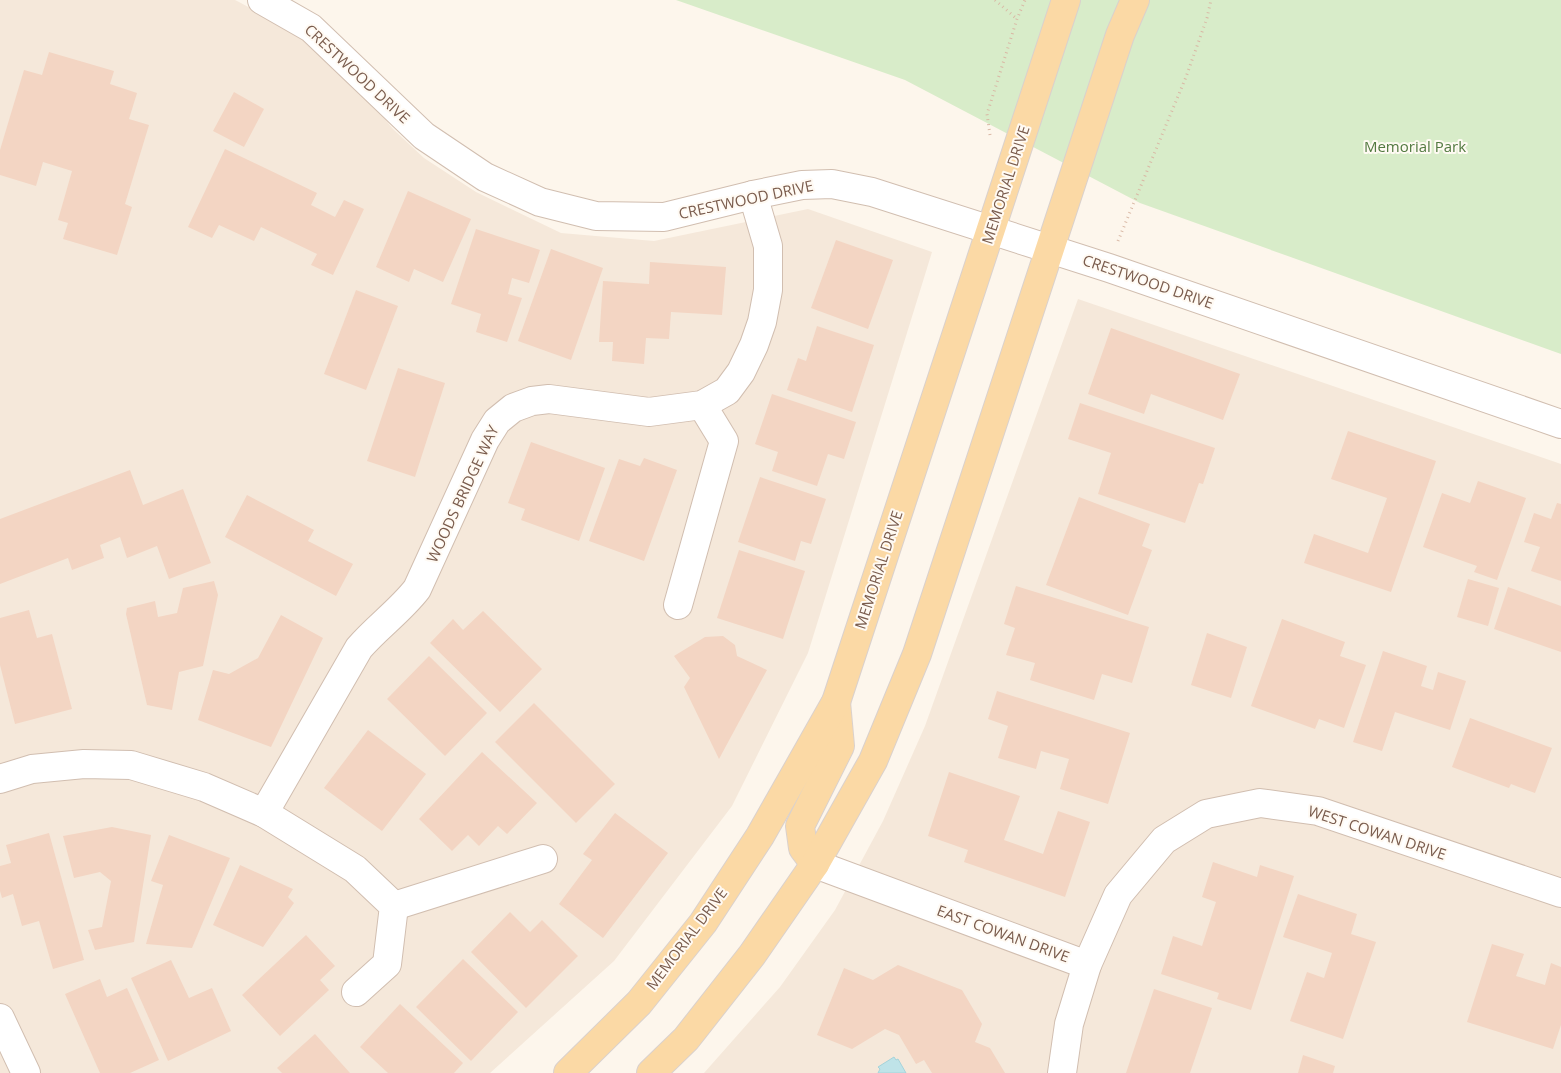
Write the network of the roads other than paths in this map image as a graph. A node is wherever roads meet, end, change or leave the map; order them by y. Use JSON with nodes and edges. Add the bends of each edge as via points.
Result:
{"nodes":[{"id":1,"x":262,"y":0,"type":"edge"},
{"id":2,"x":1066,"y":0,"type":"edge"},
{"id":3,"x":1135,"y":0,"type":"edge"},
{"id":4,"x":753,"y":195,"type":"junction"},
{"id":5,"x":991,"y":230,"type":"junction"},
{"id":6,"x":1049,"y":250,"type":"junction"},
{"id":7,"x":702,"y":405,"type":"junction"},
{"id":8,"x":1561,"y":424,"type":"edge"},
{"id":9,"x":678,"y":605,"type":"dead end"},
{"id":10,"x":836,"y":702,"type":"junction"},
{"id":11,"x":0,"y":779,"type":"edge"},
{"id":12,"x":264,"y":813,"type":"junction"},
{"id":13,"x":543,"y":858,"type":"dead end"},
{"id":14,"x":815,"y":864,"type":"junction"},
{"id":15,"x":1561,"y":894,"type":"edge"},
{"id":16,"x":394,"y":906,"type":"junction"},
{"id":17,"x":1088,"y":965,"type":"junction"},
{"id":18,"x":356,"y":992,"type":"dead end"},
{"id":19,"x":0,"y":1018,"type":"edge"},
{"id":20,"x":26,"y":1073,"type":"edge"},
{"id":21,"x":568,"y":1073,"type":"edge"},
{"id":22,"x":651,"y":1073,"type":"edge"},
{"id":23,"x":1062,"y":1073,"type":"edge"}],
"edges":[{"from":1,"to":4,"type":"street","name":"CRESTWOOD DRIVE","via":[[311,28],[424,136],[485,177],[540,202],[596,216],[664,217]]},
{"from":2,"to":5,"type":"main road","name":"MEMORIAL DRIVE"},
{"from":3,"to":6,"type":"main road","via":[[1120,35]]},
{"from":4,"to":5,"type":"street","name":"CRESTWOOD DRIVE","via":[[802,185],[832,184],[872,192]]},
{"from":4,"to":7,"type":"street","name":"WOODS BRIDGE WAY","via":[[768,246],[768,290],[762,322],[741,372],[727,391]]},
{"from":5,"to":6,"type":"street","name":"CRESTWOOD DRIVE"},
{"from":5,"to":10,"type":"main road","name":"MEMORIAL DRIVE"},
{"from":6,"to":8,"type":"street","name":"CRESTWOOD DRIVE"},
{"from":6,"to":14,"type":"main road","via":[[917,654],[872,762]]},
{"from":7,"to":9,"type":"street","via":[[724,441]]},
{"from":7,"to":12,"type":"street","name":"WOODS BRIDGE WAY","via":[[649,412],[549,399],[513,408],[497,421],[485,440],[417,589],[359,648]]},
{"from":10,"to":14,"type":"main road","via":[[840,746],[800,826],[803,848]]},
{"from":10,"to":21,"type":"main road","name":"MEMORIAL DRIVE","via":[[760,836],[703,923],[639,1003]]},
{"from":11,"to":12,"type":"street","via":[[32,769],[75,764],[131,765],[204,787]]},
{"from":12,"to":16,"type":"street","via":[[355,869]]},
{"from":13,"to":16,"type":"street"},
{"from":14,"to":17,"type":"street","name":"EAST COWAN DRIVE"},
{"from":14,"to":22,"type":"main road","via":[[752,955],[686,1039]]},
{"from":15,"to":17,"type":"street","name":"WEST COWAN DRIVE","via":[[1318,812],[1260,803],[1206,814],[1164,840],[1118,895]]},
{"from":16,"to":18,"type":"street","via":[[387,964]]},
{"from":17,"to":23,"type":"street","name":"EAST COWAN DRIVE","via":[[1069,1024]]},
{"from":19,"to":20,"type":"street"}]}
